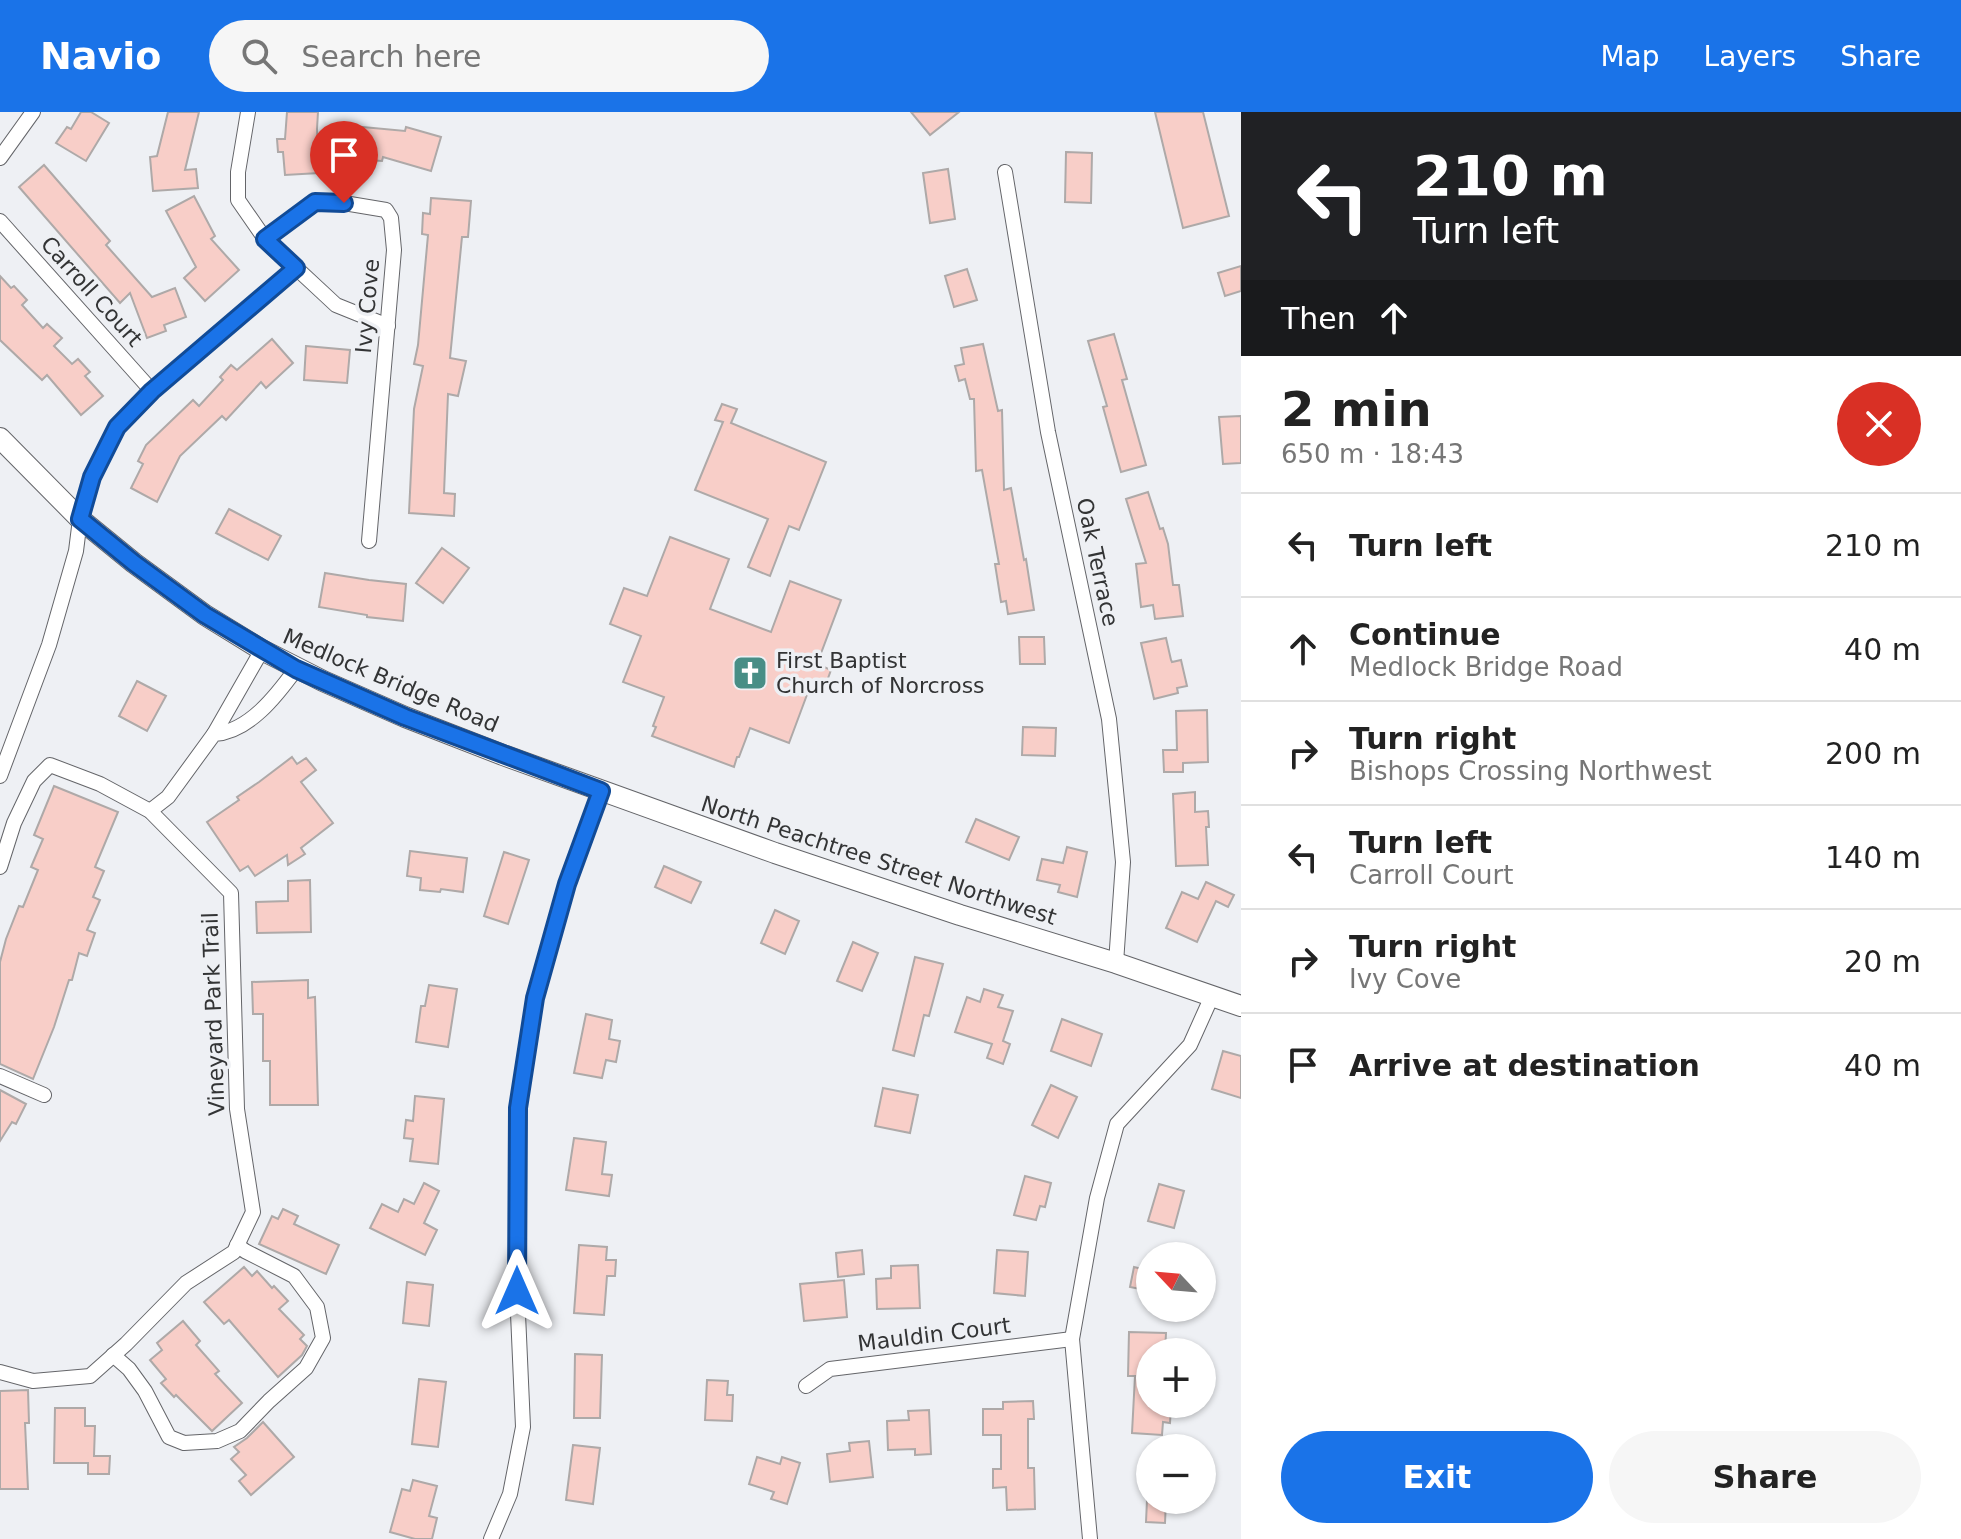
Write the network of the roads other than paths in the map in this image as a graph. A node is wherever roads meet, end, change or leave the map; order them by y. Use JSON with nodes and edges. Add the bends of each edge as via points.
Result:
{"nodes":[{"id":1,"x":33,"y":112,"type":"edge"},
{"id":2,"x":248,"y":112,"type":"edge"},
{"id":3,"x":0,"y":158,"type":"edge"},
{"id":4,"x":1005,"y":172,"type":"dead end"},
{"id":5,"x":0,"y":221,"type":"edge"},
{"id":6,"x":265,"y":239,"type":"junction"},
{"id":7,"x":296,"y":268,"type":"junction"},
{"id":8,"x":388,"y":326,"type":"junction"},
{"id":9,"x":152,"y":391,"type":"junction"},
{"id":10,"x":0,"y":438,"type":"edge"},
{"id":11,"x":80,"y":519,"type":"junction"},
{"id":12,"x":369,"y":541,"type":"dead end"},
{"id":13,"x":262,"y":650,"type":"junction"},
{"id":14,"x":296,"y":669,"type":"junction"},
{"id":15,"x":214,"y":734,"type":"junction"},
{"id":16,"x":503,"y":755,"type":"joint"},
{"id":17,"x":0,"y":776,"type":"edge"},
{"id":18,"x":601,"y":791,"type":"junction"},
{"id":19,"x":150,"y":811,"type":"junction"},
{"id":20,"x":0,"y":867,"type":"edge"},
{"id":21,"x":1116,"y":963,"type":"junction"},
{"id":22,"x":1212,"y":996,"type":"junction"},
{"id":23,"x":1241,"y":1006,"type":"edge"},
{"id":24,"x":0,"y":1076,"type":"edge"},
{"id":25,"x":44,"y":1095,"type":"dead end"},
{"id":26,"x":237,"y":1245,"type":"junction"},
{"id":27,"x":1072,"y":1339,"type":"junction"},
{"id":28,"x":113,"y":1355,"type":"junction"},
{"id":29,"x":0,"y":1372,"type":"edge"},
{"id":30,"x":806,"y":1386,"type":"dead end"},
{"id":31,"x":491,"y":1539,"type":"edge"},
{"id":32,"x":1090,"y":1539,"type":"edge"}],
"edges":[{"from":1,"to":3,"type":"street"},
{"from":2,"to":6,"type":"street","via":[[238,200]]},
{"from":4,"to":21,"type":"street","name":"Oak Terrace","via":[[1048,432],[1109,719],[1123,862]]},
{"from":5,"to":9,"type":"street","name":"Carroll Court"},
{"from":6,"to":7,"type":"street"},
{"from":6,"to":8,"type":"street","name":"Ivy Cove","via":[[315,202],[386,210],[394,250]]},
{"from":7,"to":8,"type":"street","via":[[336,305]]},
{"from":7,"to":9,"type":"street"},
{"from":8,"to":12,"type":"street","name":"Ivy Cove"},
{"from":9,"to":11,"type":"street","via":[[117,427],[92,477]]},
{"from":10,"to":11,"type":"street","name":"Medlock Bridge Road"},
{"from":11,"to":13,"type":"street","name":"Medlock Bridge Road","via":[[205,615]]},
{"from":11,"to":17,"type":"street","via":[[49,645]]},
{"from":13,"to":14,"type":"street","name":"Medlock Bridge Road"},
{"from":13,"to":15,"type":"street"},
{"from":14,"to":15,"type":"street","via":[[246,722]]},
{"from":14,"to":16,"type":"street","name":"Medlock Bridge Road"},
{"from":15,"to":19,"type":"street","via":[[168,797]]},
{"from":16,"to":18,"type":"street","name":"North Peachtree Street Northwest"},
{"from":18,"to":21,"type":"street","name":"North Peachtree Street Northwest","via":[[907,898]]},
{"from":18,"to":31,"type":"street","via":[[567,884],[535,998],[518,1108],[523,1427],[510,1494]]},
{"from":19,"to":20,"type":"street","name":"Vineyard Park Trail","via":[[50,765],[34,781]]},
{"from":19,"to":26,"type":"street","name":"Vineyard Park Trail","via":[[231,893],[237,1109],[253,1212]]},
{"from":21,"to":22,"type":"street","name":"North Peachtree Street Northwest"},
{"from":22,"to":23,"type":"street","name":"North Peachtree Street Northwest"},
{"from":22,"to":27,"type":"street","via":[[1190,1045],[1117,1124],[1097,1198]]},
{"from":24,"to":25,"type":"street"},
{"from":26,"to":28,"type":"street","name":"Vineyard Park Trail","via":[[186,1283]]},
{"from":26,"to":28,"type":"street","via":[[294,1276],[317,1307],[323,1338],[306,1368],[240,1431],[217,1441],[184,1443],[169,1437],[145,1391]]},
{"from":27,"to":30,"type":"street","name":"Mauldin Court","via":[[830,1369]]},
{"from":27,"to":32,"type":"street"},
{"from":28,"to":29,"type":"street","name":"Vineyard Park Trail","via":[[90,1376],[33,1381]]}]}
